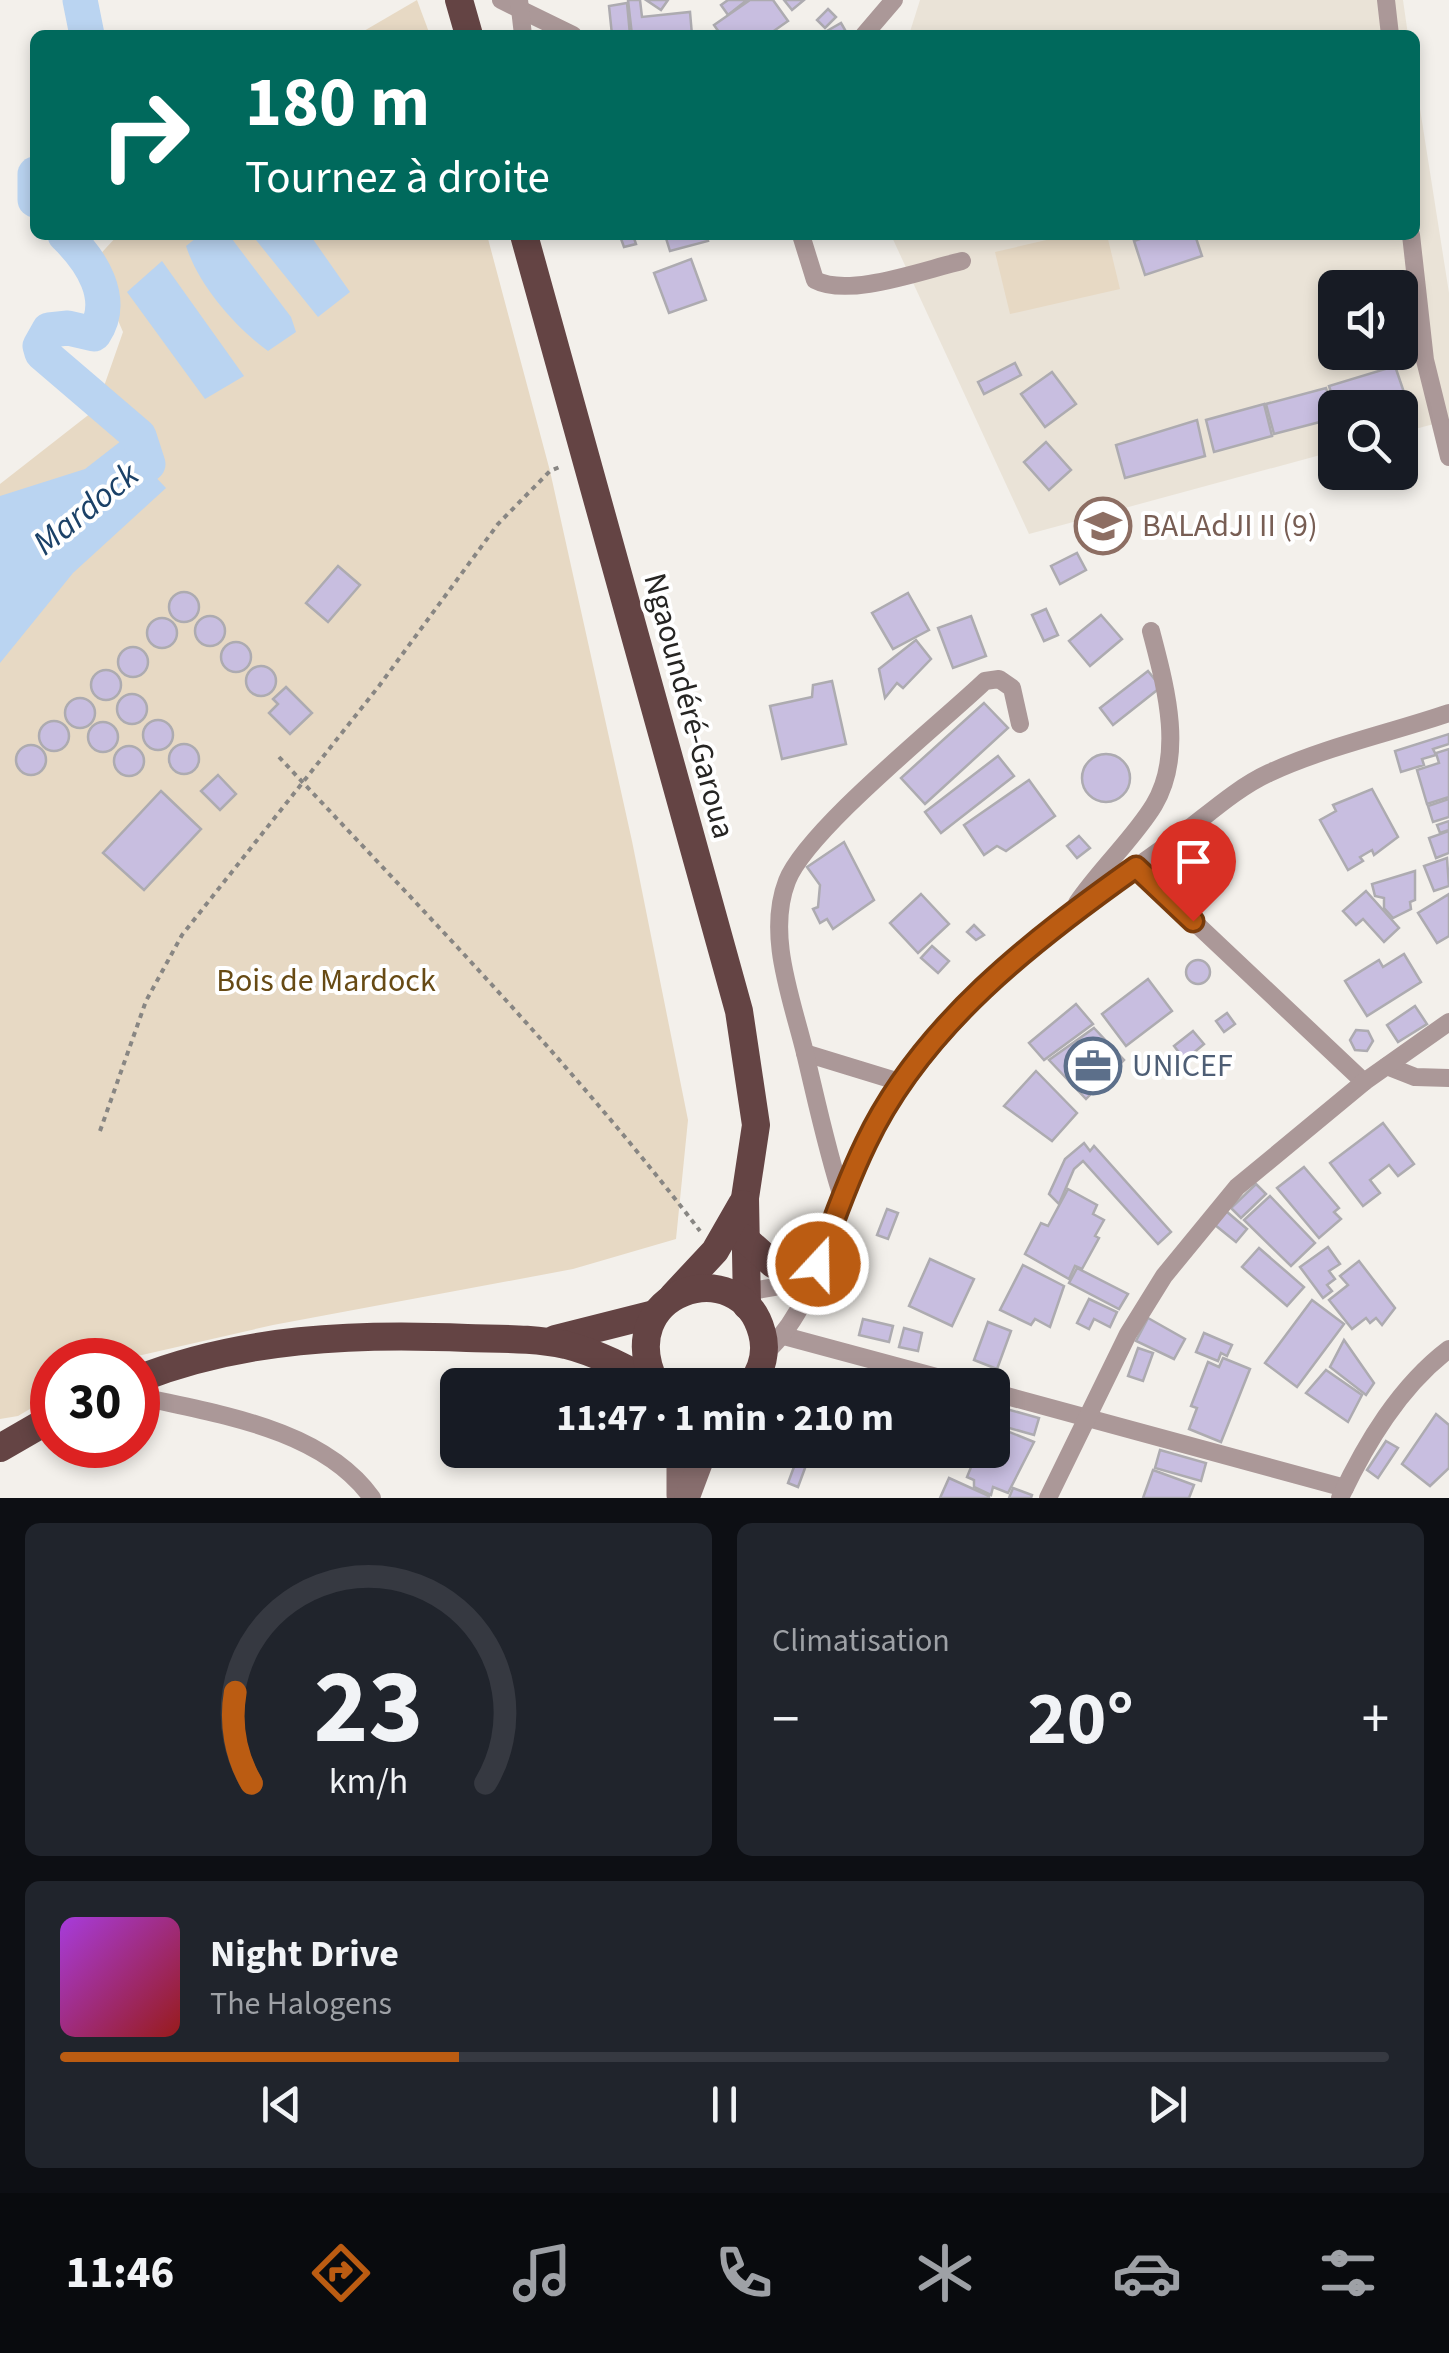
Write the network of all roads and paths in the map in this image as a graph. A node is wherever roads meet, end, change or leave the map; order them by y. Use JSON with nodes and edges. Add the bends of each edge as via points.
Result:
{"nodes":[{"id":1,"x":459,"y":0,"type":"edge"},
{"id":2,"x":501,"y":0,"type":"edge"},
{"id":3,"x":894,"y":0,"type":"edge"},
{"id":4,"x":1386,"y":0,"type":"edge"},
{"id":5,"x":520,"y":5,"type":"edge"},
{"id":6,"x":468,"y":30,"type":"edge"},
{"id":7,"x":522,"y":30,"type":"edge"},
{"id":8,"x":563,"y":30,"type":"edge"},
{"id":9,"x":868,"y":30,"type":"edge"},
{"id":10,"x":1389,"y":30,"type":"edge"},
{"id":11,"x":525,"y":240,"type":"edge"},
{"id":12,"x":803,"y":240,"type":"edge"},
{"id":13,"x":1412,"y":240,"type":"edge"},
{"id":14,"x":962,"y":261,"type":"dead end"},
{"id":15,"x":585,"y":457,"type":"junction"},
{"id":16,"x":1449,"y":457,"type":"edge"},
{"id":17,"x":1151,"y":631,"type":"dead end"},
{"id":18,"x":1449,"y":713,"type":"edge"},
{"id":19,"x":1020,"y":724,"type":"dead end"},
{"id":20,"x":279,"y":757,"type":"dead end"},
{"id":21,"x":302,"y":782,"type":"junction"},
{"id":22,"x":1136,"y":867,"type":"junction"},
{"id":23,"x":1071,"y":913,"type":"junction"},
{"id":24,"x":1449,"y":1022,"type":"edge"},
{"id":25,"x":805,"y":1054,"type":"junction"},
{"id":26,"x":1387,"y":1066,"type":"junction"},
{"id":27,"x":1449,"y":1078,"type":"edge"},
{"id":28,"x":1364,"y":1082,"type":"junction"},
{"id":29,"x":903,"y":1083,"type":"junction"},
{"id":30,"x":100,"y":1131,"type":"dead end"},
{"id":31,"x":746,"y":1198,"type":"junction"},
{"id":32,"x":843,"y":1200,"type":"junction"},
{"id":33,"x":744,"y":1238,"type":"junction"},
{"id":34,"x":826,"y":1242,"type":"junction"},
{"id":35,"x":715,"y":1251,"type":"junction"},
{"id":36,"x":805,"y":1262,"type":"junction"},
{"id":37,"x":746,"y":1299,"type":"junction"},
{"id":38,"x":663,"y":1305,"type":"junction"},
{"id":39,"x":539,"y":1341,"type":"junction"},
{"id":40,"x":774,"y":1345,"type":"junction"},
{"id":41,"x":1449,"y":1349,"type":"edge"},
{"id":42,"x":621,"y":1368,"type":"edge"},
{"id":43,"x":648,"y":1368,"type":"edge"},
{"id":44,"x":761,"y":1368,"type":"edge"},
{"id":45,"x":884,"y":1368,"type":"edge"},
{"id":46,"x":160,"y":1370,"type":"edge"},
{"id":47,"x":1010,"y":1397,"type":"edge"},
{"id":48,"x":160,"y":1401,"type":"edge"},
{"id":49,"x":1086,"y":1418,"type":"junction"},
{"id":50,"x":30,"y":1431,"type":"edge"},
{"id":51,"x":0,"y":1448,"type":"edge"},
{"id":52,"x":679,"y":1468,"type":"edge"},
{"id":53,"x":698,"y":1468,"type":"edge"},
{"id":54,"x":1342,"y":1493,"type":"edge"},
{"id":55,"x":372,"y":1498,"type":"edge"},
{"id":56,"x":678,"y":1498,"type":"edge"},
{"id":57,"x":686,"y":1498,"type":"edge"},
{"id":58,"x":1048,"y":1498,"type":"edge"}],
"edges":[{"from":1,"to":6,"type":"highway"},
{"from":2,"to":5,"type":"street"},
{"from":3,"to":9,"type":"street"},
{"from":4,"to":10,"type":"street"},
{"from":5,"to":7,"type":"street"},
{"from":5,"to":8,"type":"street"},
{"from":11,"to":15,"type":"highway","name":"Ngaoundéré-Garoua"},
{"from":12,"to":14,"type":"street","via":[[814,280],[827,286]]},
{"from":13,"to":16,"type":"street","via":[[1425,360]]},
{"from":15,"to":21,"type":"path","via":[[550,471],[498,524]]},
{"from":15,"to":31,"type":"highway","name":"Ngaoundéré-Garoua","via":[[739,1012],[756,1125]]},
{"from":17,"to":23,"type":"street","via":[[1170,719],[1165,785]]},
{"from":18,"to":22,"type":"street","via":[[1267,774]]},
{"from":19,"to":25,"type":"street","via":[[1012,688],[985,681],[816,839],[788,878],[779,910],[780,945]]},
{"from":20,"to":21,"type":"path"},
{"from":21,"to":30,"type":"path","via":[[182,935],[146,1002]]},
{"from":21,"to":35,"type":"path","via":[[590,1091]]},
{"from":22,"to":23,"type":"street"},
{"from":22,"to":28,"type":"street"},
{"from":23,"to":29,"type":"street","via":[[948,1024]]},
{"from":24,"to":26,"type":"street"},
{"from":25,"to":29,"type":"street"},
{"from":25,"to":32,"type":"street"},
{"from":26,"to":27,"type":"street","via":[[1415,1077]]},
{"from":26,"to":28,"type":"street"},
{"from":28,"to":49,"type":"street","via":[[1237,1187],[1164,1276]]},
{"from":29,"to":32,"type":"street","via":[[866,1141]]},
{"from":31,"to":33,"type":"highway","name":"Ngaoundéré-Garoua"},
{"from":31,"to":35,"type":"highway","name":"Ngaoundéré-Garoua"},
{"from":32,"to":34,"type":"street"},
{"from":33,"to":36,"type":"highway","via":[[773,1264]]},
{"from":33,"to":37,"type":"highway","name":"Ngaoundéré-Garoua"},
{"from":34,"to":36,"type":"street"},
{"from":34,"to":40,"type":"street","via":[[810,1286]]},
{"from":35,"to":38,"type":"highway","name":"Ngaoundéré-Garoua"},
{"from":36,"to":37,"type":"street","via":[[775,1287]]},
{"from":37,"to":38,"type":"highway","via":[[712,1288]]},
{"from":37,"to":40,"type":"highway","name":"Ngaoundéré-Garoua"},
{"from":38,"to":39,"type":"highway","via":[[590,1333]]},
{"from":38,"to":43,"type":"highway","via":[[644,1337]]},
{"from":39,"to":42,"type":"highway","via":[[589,1352]]},
{"from":39,"to":46,"type":"highway","via":[[376,1336],[266,1344]]},
{"from":40,"to":44,"type":"highway"},
{"from":40,"to":45,"type":"street"},
{"from":41,"to":54,"type":"street","via":[[1383,1420]]},
{"from":47,"to":49,"type":"street"},
{"from":48,"to":55,"type":"street","via":[[228,1417],[325,1453]]},
{"from":49,"to":54,"type":"street"},
{"from":49,"to":58,"type":"street"},
{"from":50,"to":51,"type":"highway"},
{"from":52,"to":56,"type":"main road"},
{"from":53,"to":57,"type":"main road"}]}
